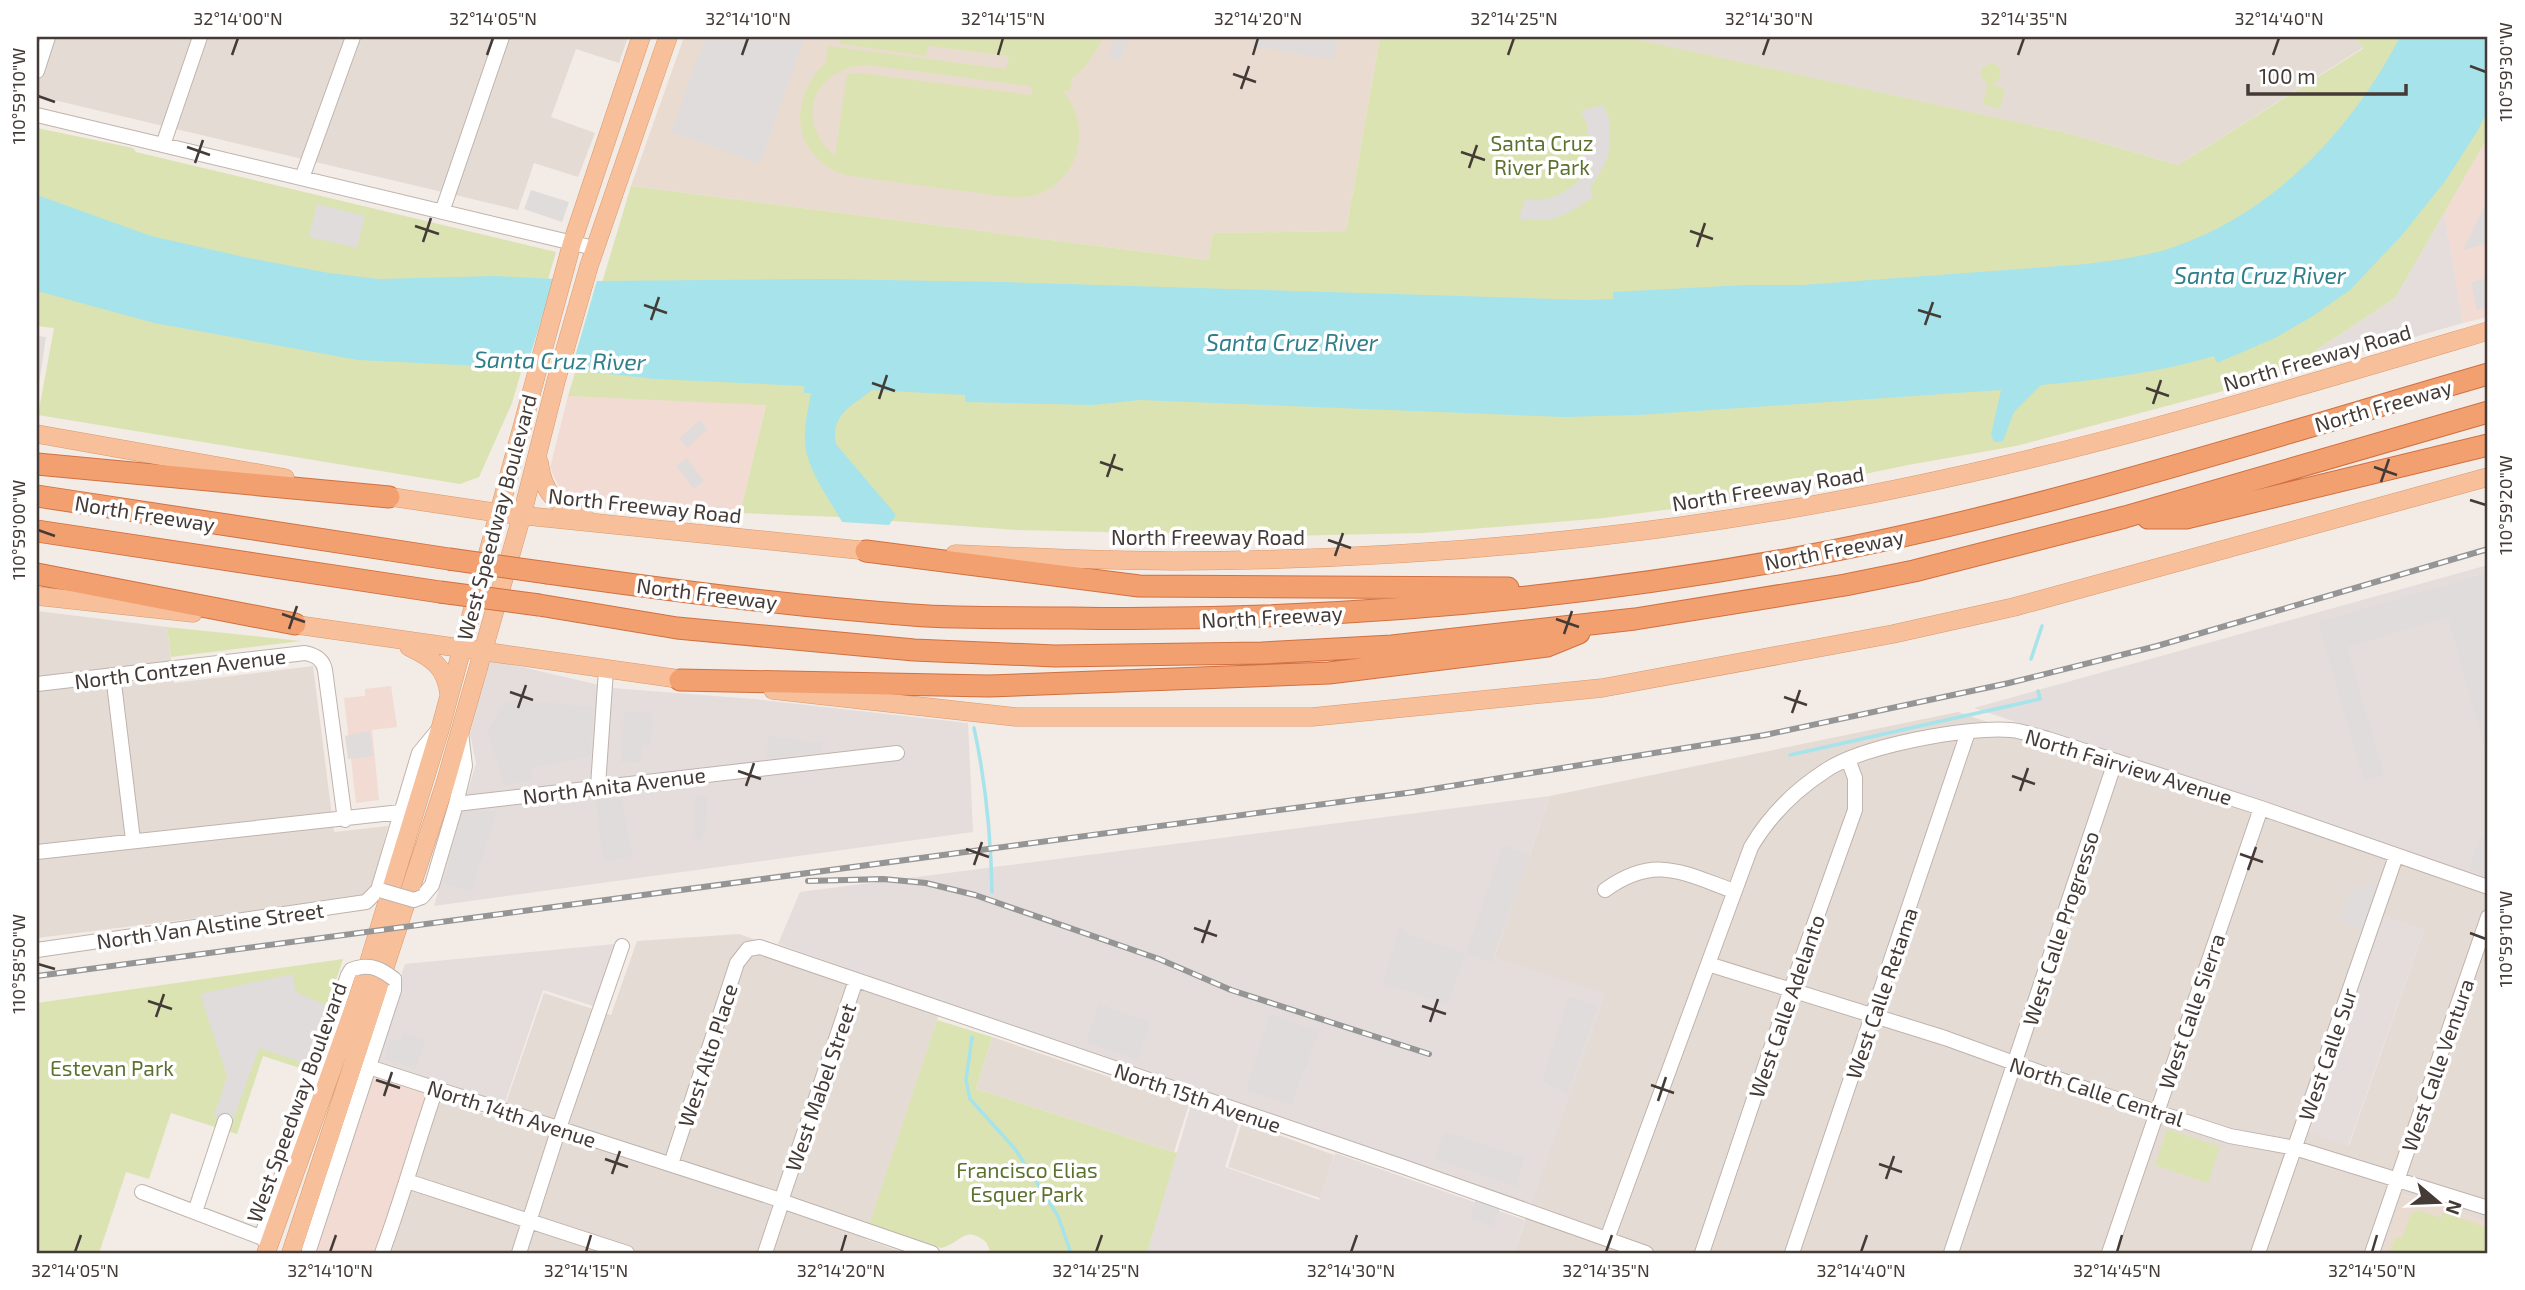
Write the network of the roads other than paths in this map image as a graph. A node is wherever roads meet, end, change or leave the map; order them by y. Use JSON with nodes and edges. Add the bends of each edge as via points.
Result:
{"nodes":[{"id":1,"x":48,"y":37,"type":"edge"},
{"id":2,"x":200,"y":37,"type":"edge"},
{"id":3,"x":353,"y":37,"type":"edge"},
{"id":4,"x":502,"y":37,"type":"edge"},
{"id":5,"x":641,"y":37,"type":"edge"},
{"id":6,"x":668,"y":37,"type":"edge"},
{"id":7,"x":37,"y":71,"type":"edge"},
{"id":8,"x":37,"y":115,"type":"edge"},
{"id":9,"x":163,"y":145,"type":"junction"},
{"id":10,"x":302,"y":178,"type":"junction"},
{"id":11,"x":442,"y":212,"type":"junction"},
{"id":12,"x":572,"y":243,"type":"junction"},
{"id":13,"x":594,"y":248,"type":"junction"},
{"id":14,"x":2488,"y":331,"type":"edge"},
{"id":15,"x":2488,"y":362,"type":"edge"},
{"id":16,"x":2488,"y":374,"type":"edge"},
{"id":17,"x":2488,"y":412,"type":"edge"},
{"id":18,"x":2287,"y":432,"type":"junction"},
{"id":19,"x":37,"y":434,"type":"edge"},
{"id":20,"x":2488,"y":445,"type":"edge"},
{"id":21,"x":538,"y":456,"type":"junction"},
{"id":22,"x":37,"y":464,"type":"edge"},
{"id":23,"x":2488,"y":477,"type":"edge"},
{"id":24,"x":37,"y":496,"type":"edge"},
{"id":25,"x":389,"y":497,"type":"junction"},
{"id":26,"x":499,"y":513,"type":"junction"},
{"id":27,"x":522,"y":515,"type":"junction"},
{"id":28,"x":2125,"y":517,"type":"junction"},
{"id":29,"x":597,"y":523,"type":"junction"},
{"id":30,"x":37,"y":531,"type":"edge"},
{"id":31,"x":866,"y":551,"type":"junction"},
{"id":32,"x":37,"y":574,"type":"edge"},
{"id":33,"x":1604,"y":588,"type":"junction"},
{"id":34,"x":37,"y":596,"type":"edge"},
{"id":35,"x":295,"y":624,"type":"junction"},
{"id":36,"x":1600,"y":624,"type":"junction"},
{"id":37,"x":393,"y":639,"type":"junction"},
{"id":38,"x":461,"y":649,"type":"junction"},
{"id":39,"x":483,"y":652,"type":"junction"},
{"id":40,"x":606,"y":670,"type":"junction"},
{"id":41,"x":113,"y":675,"type":"junction"},
{"id":42,"x":680,"y":680,"type":"junction"},
{"id":43,"x":37,"y":684,"type":"edge"},
{"id":44,"x":449,"y":697,"type":"junction"},
{"id":45,"x":441,"y":726,"type":"junction"},
{"id":46,"x":461,"y":731,"type":"junction"},
{"id":47,"x":1968,"y":732,"type":"junction"},
{"id":48,"x":897,"y":753,"type":"dead end"},
{"id":49,"x":1848,"y":759,"type":"junction"},
{"id":50,"x":2115,"y":761,"type":"junction"},
{"id":51,"x":598,"y":786,"type":"junction"},
{"id":52,"x":456,"y":804,"type":"junction"},
{"id":53,"x":2261,"y":808,"type":"junction"},
{"id":54,"x":401,"y":812,"type":"junction"},
{"id":55,"x":345,"y":820,"type":"junction"},
{"id":56,"x":133,"y":841,"type":"junction"},
{"id":57,"x":37,"y":852,"type":"edge"},
{"id":58,"x":2396,"y":856,"type":"junction"},
{"id":59,"x":2488,"y":887,"type":"edge"},
{"id":60,"x":381,"y":890,"type":"junction"},
{"id":61,"x":1605,"y":890,"type":"dead end"},
{"id":62,"x":1734,"y":891,"type":"junction"},
{"id":63,"x":2488,"y":917,"type":"edge"},
{"id":64,"x":622,"y":946,"type":"dead end"},
{"id":65,"x":748,"y":949,"type":"joint"},
{"id":66,"x":37,"y":950,"type":"edge"},
{"id":67,"x":1708,"y":964,"type":"junction"},
{"id":68,"x":856,"y":980,"type":"junction"},
{"id":69,"x":1791,"y":989,"type":"junction"},
{"id":70,"x":1873,"y":1016,"type":"junction"},
{"id":71,"x":2015,"y":1065,"type":"junction"},
{"id":72,"x":369,"y":1067,"type":"junction"},
{"id":73,"x":436,"y":1089,"type":"junction"},
{"id":74,"x":2157,"y":1111,"type":"junction"},
{"id":75,"x":225,"y":1121,"type":"dead end"},
{"id":76,"x":559,"y":1128,"type":"junction"},
{"id":77,"x":2295,"y":1148,"type":"junction"},
{"id":78,"x":671,"y":1164,"type":"junction"},
{"id":79,"x":2398,"y":1178,"type":"junction"},
{"id":80,"x":407,"y":1181,"type":"junction"},
{"id":81,"x":142,"y":1192,"type":"dead end"},
{"id":82,"x":781,"y":1201,"type":"junction"},
{"id":83,"x":2488,"y":1208,"type":"edge"},
{"id":84,"x":194,"y":1212,"type":"junction"},
{"id":85,"x":530,"y":1221,"type":"junction"},
{"id":86,"x":1607,"y":1239,"type":"junction"},
{"id":87,"x":266,"y":1244,"type":"edge"},
{"id":88,"x":303,"y":1250,"type":"edge"},
{"id":89,"x":382,"y":1253,"type":"edge"},
{"id":90,"x":519,"y":1253,"type":"edge"},
{"id":91,"x":627,"y":1253,"type":"edge"},
{"id":92,"x":765,"y":1253,"type":"edge"},
{"id":93,"x":932,"y":1253,"type":"edge"},
{"id":94,"x":1646,"y":1253,"type":"edge"},
{"id":95,"x":1702,"y":1253,"type":"edge"},
{"id":96,"x":1792,"y":1253,"type":"edge"},
{"id":97,"x":1951,"y":1253,"type":"edge"},
{"id":98,"x":2109,"y":1253,"type":"edge"},
{"id":99,"x":2258,"y":1253,"type":"edge"},
{"id":100,"x":2372,"y":1253,"type":"edge"}],
"edges":[{"from":1,"to":7,"type":"street"},
{"from":2,"to":9,"type":"street"},
{"from":3,"to":10,"type":"street"},
{"from":4,"to":11,"type":"street"},
{"from":5,"to":12,"type":"main road","name":"West Speedway Boulevard"},
{"from":6,"to":13,"type":"main road","name":"West Speedway Boulevard"},
{"from":8,"to":9,"type":"street"},
{"from":9,"to":10,"type":"street"},
{"from":10,"to":11,"type":"street"},
{"from":11,"to":12,"type":"street"},
{"from":12,"to":13,"type":"street"},
{"from":12,"to":26,"type":"main road","name":"West Speedway Boulevard"},
{"from":13,"to":21,"type":"main road","name":"West Speedway Boulevard"},
{"from":14,"to":31,"type":"main road","name":"North Freeway Road","via":[[2011,465],[1840,500],[1667,528],[1338,558],[1172,561]]},
{"from":15,"to":18,"type":"highway"},
{"from":16,"to":18,"type":"highway","name":"North Freeway"},
{"from":17,"to":28,"type":"highway","name":"North Freeway"},
{"from":18,"to":33,"type":"highway","name":"North Freeway","via":[[1958,523],[1787,559]]},
{"from":19,"to":25,"type":"main road","name":"North Freeway Road"},
{"from":20,"to":28,"type":"highway","via":[[2186,518]]},
{"from":21,"to":27,"type":"main road","name":"West Speedway Boulevard"},
{"from":21,"to":29,"type":"main road","via":[[547,492],[564,507]]},
{"from":22,"to":25,"type":"highway"},
{"from":23,"to":42,"type":"main road","via":[[2014,607],[1602,688],[1312,717],[1016,717]]},
{"from":24,"to":33,"type":"highway","name":"North Freeway","bridge":true,"via":[[687,593],[916,616],[1179,620],[1392,610]]},
{"from":25,"to":26,"type":"main road","name":"North Freeway Road"},
{"from":26,"to":27,"type":"main road","name":"North Freeway Road"},
{"from":26,"to":38,"type":"main road","name":"West Speedway Boulevard"},
{"from":27,"to":29,"type":"main road","name":"North Freeway Road"},
{"from":27,"to":39,"type":"main road","name":"West Speedway Boulevard"},
{"from":28,"to":36,"type":"highway","name":"North Freeway","via":[[1845,585]]},
{"from":29,"to":31,"type":"main road","name":"North Freeway Road"},
{"from":30,"to":36,"type":"highway","name":"North Freeway","bridge":true,"via":[[677,628],[914,650],[1055,656],[1262,653],[1392,646]]},
{"from":31,"to":33,"type":"highway","via":[[1139,586]]},
{"from":32,"to":35,"type":"highway"},
{"from":34,"to":35,"type":"main road"},
{"from":35,"to":37,"type":"main road"},
{"from":36,"to":42,"type":"highway","via":[[1547,646],[1329,673],[989,686]]},
{"from":37,"to":38,"type":"main road"},
{"from":37,"to":44,"type":"main road","via":[[442,668]]},
{"from":38,"to":39,"type":"main road"},
{"from":38,"to":44,"type":"main road","name":"West Speedway Boulevard"},
{"from":39,"to":40,"type":"main road"},
{"from":39,"to":46,"type":"main road","name":"West Speedway Boulevard"},
{"from":40,"to":42,"type":"main road"},
{"from":40,"to":51,"type":"street"},
{"from":41,"to":43,"type":"street","name":"North Contzen Avenue"},
{"from":41,"to":55,"type":"street","name":"North Contzen Avenue","via":[[313,655],[326,670]]},
{"from":41,"to":56,"type":"street"},
{"from":44,"to":45,"type":"main road","name":"West Speedway Boulevard"},
{"from":45,"to":54,"type":"street","via":[[419,753]]},
{"from":45,"to":87,"type":"main road","name":"West Speedway Boulevard","via":[[361,988]]},
{"from":46,"to":52,"type":"street","via":[[465,766]]},
{"from":46,"to":88,"type":"main road","name":"West Speedway Boulevard"},
{"from":47,"to":49,"type":"street","name":"North Fairview Avenue"},
{"from":47,"to":50,"type":"street","name":"North Fairview Avenue","via":[[2012,730]]},
{"from":47,"to":70,"type":"street","name":"West Calle Retama"},
{"from":48,"to":51,"type":"street","name":"North Anita Avenue"},
{"from":49,"to":62,"type":"street","name":"North Fairview Avenue","via":[[1826,770],[1771,817],[1751,847]]},
{"from":49,"to":69,"type":"street","name":"West Calle Adelanto","via":[[1855,779],[1855,810]]},
{"from":50,"to":53,"type":"street","name":"North Fairview Avenue"},
{"from":50,"to":71,"type":"street","name":"West Calle Progresso"},
{"from":51,"to":52,"type":"street","name":"North Anita Avenue"},
{"from":52,"to":60,"type":"street","bridge":true,"via":[[432,885],[422,897],[414,900]]},
{"from":53,"to":58,"type":"street","name":"North Fairview Avenue"},
{"from":53,"to":74,"type":"street","name":"West Calle Sierra"},
{"from":54,"to":55,"type":"street"},
{"from":54,"to":60,"type":"street"},
{"from":55,"to":56,"type":"street"},
{"from":56,"to":57,"type":"street"},
{"from":58,"to":59,"type":"street","name":"North Fairview Avenue"},
{"from":58,"to":77,"type":"street","name":"West Calle Sur"},
{"from":60,"to":66,"type":"street","name":"North Van Alstine Street","via":[[366,902]]},
{"from":61,"to":62,"type":"street","via":[[1638,872],[1657,869],[1685,873]]},
{"from":62,"to":67,"type":"street","name":"North Fairview Avenue"},
{"from":63,"to":79,"type":"street","name":"West Calle Ventura"},
{"from":64,"to":76,"type":"street"},
{"from":65,"to":68,"type":"street","name":"North 15th Avenue","via":[[760,947]]},
{"from":65,"to":78,"type":"street","name":"West Alto Place","via":[[737,963]]},
{"from":67,"to":69,"type":"street","name":"North Calle Central"},
{"from":67,"to":86,"type":"street","name":"North Fairview Avenue"},
{"from":68,"to":82,"type":"street","name":"West Mabel Street"},
{"from":68,"to":86,"type":"street","name":"North 15th Avenue"},
{"from":69,"to":70,"type":"street","name":"North Calle Central"},
{"from":69,"to":95,"type":"street","name":"West Calle Adelanto"},
{"from":70,"to":71,"type":"street","name":"North Calle Central"},
{"from":70,"to":96,"type":"street","name":"West Calle Retama"},
{"from":71,"to":74,"type":"street","name":"North Calle Central"},
{"from":71,"to":97,"type":"street","name":"West Calle Progresso"},
{"from":72,"to":73,"type":"street","name":"North 14th Avenue"},
{"from":72,"to":87,"type":"street","name":"West Speedway Boulevard","bridge":true,"via":[[394,979],[367,965],[348,975]]},
{"from":72,"to":88,"type":"street","name":"West Speedway Boulevard"},
{"from":73,"to":76,"type":"street","name":"North 14th Avenue"},
{"from":73,"to":80,"type":"street"},
{"from":74,"to":77,"type":"street","name":"North Calle Central","via":[[2230,1136]]},
{"from":74,"to":98,"type":"street","name":"West Calle Sierra"},
{"from":75,"to":84,"type":"street"},
{"from":76,"to":78,"type":"street","name":"North 14th Avenue"},
{"from":76,"to":85,"type":"street"},
{"from":77,"to":79,"type":"street","name":"North Calle Central"},
{"from":77,"to":99,"type":"street","name":"West Calle Sur"},
{"from":78,"to":82,"type":"street","name":"North 14th Avenue"},
{"from":79,"to":83,"type":"street","name":"North Calle Central"},
{"from":79,"to":100,"type":"street","name":"West Calle Ventura"},
{"from":80,"to":85,"type":"street"},
{"from":80,"to":89,"type":"street"},
{"from":81,"to":84,"type":"street"},
{"from":82,"to":92,"type":"street","name":"West Mabel Street"},
{"from":82,"to":93,"type":"street","name":"North 14th Avenue"},
{"from":84,"to":87,"type":"street"},
{"from":85,"to":90,"type":"street"},
{"from":85,"to":91,"type":"street"},
{"from":86,"to":94,"type":"street","name":"North 15th Avenue"}]}
